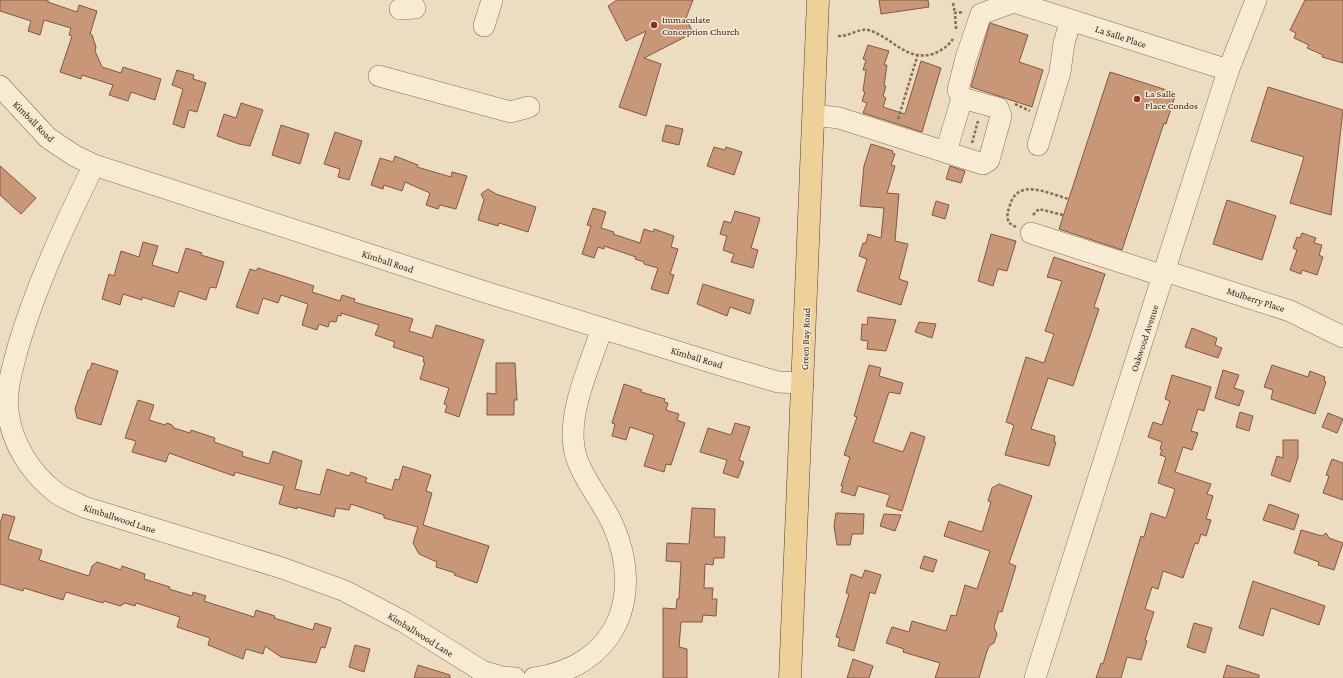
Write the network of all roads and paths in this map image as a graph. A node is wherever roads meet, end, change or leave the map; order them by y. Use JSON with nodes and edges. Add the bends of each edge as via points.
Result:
{"nodes":[{"id":1,"x":492,"y":0,"type":"edge"},
{"id":2,"x":818,"y":0,"type":"edge"},
{"id":3,"x":1256,"y":0,"type":"edge"},
{"id":4,"x":1014,"y":1,"type":"edge"},
{"id":5,"x":953,"y":3,"type":"dead end"},
{"id":6,"x":968,"y":12,"type":"dead end"},
{"id":7,"x":955,"y":14,"type":"junction"},
{"id":8,"x":1071,"y":20,"type":"junction"},
{"id":9,"x":484,"y":26,"type":"dead end"},
{"id":10,"x":957,"y":32,"type":"dead end"},
{"id":11,"x":838,"y":36,"type":"dead end"},
{"id":12,"x":954,"y":37,"type":"dead end"},
{"id":13,"x":918,"y":54,"type":"junction"},
{"id":14,"x":1228,"y":70,"type":"junction"},
{"id":15,"x":379,"y":76,"type":"dead end"},
{"id":16,"x":0,"y":86,"type":"edge"},
{"id":17,"x":962,"y":98,"type":"junction"},
{"id":18,"x":529,"y":107,"type":"dead end"},
{"id":19,"x":814,"y":115,"type":"junction"},
{"id":20,"x":979,"y":115,"type":"dead end"},
{"id":21,"x":897,"y":120,"type":"dead end"},
{"id":22,"x":972,"y":144,"type":"dead end"},
{"id":23,"x":1038,"y":145,"type":"dead end"},
{"id":24,"x":946,"y":152,"type":"junction"},
{"id":25,"x":94,"y":165,"type":"junction"},
{"id":26,"x":1068,"y":199,"type":"dead end"},
{"id":27,"x":1063,"y":215,"type":"dead end"},
{"id":28,"x":1026,"y":227,"type":"junction"},
{"id":29,"x":1165,"y":273,"type":"junction"},
{"id":30,"x":602,"y":328,"type":"junction"},
{"id":31,"x":1343,"y":337,"type":"edge"},
{"id":32,"x":803,"y":383,"type":"junction"},
{"id":33,"x":515,"y":678,"type":"edge"},
{"id":34,"x":534,"y":678,"type":"edge"},
{"id":35,"x":790,"y":678,"type":"edge"},
{"id":36,"x":1035,"y":678,"type":"edge"}],
"edges":[{"from":1,"to":9,"type":"street"},
{"from":2,"to":19,"type":"main road","name":"Green Bay Road"},
{"from":3,"to":14,"type":"street","name":"Oakwood Avenue"},
{"from":4,"to":8,"type":"street","name":"La Salle Place"},
{"from":4,"to":17,"type":"street","via":[[981,14],[958,90]]},
{"from":5,"to":7,"type":"path"},
{"from":6,"to":7,"type":"path"},
{"from":7,"to":10,"type":"path"},
{"from":8,"to":14,"type":"street","name":"La Salle Place"},
{"from":8,"to":23,"type":"street","via":[[1064,43],[1060,72]]},
{"from":11,"to":13,"type":"path","via":[[869,31],[902,49]]},
{"from":12,"to":13,"type":"path","via":[[941,51],[927,56]]},
{"from":13,"to":21,"type":"path"},
{"from":14,"to":29,"type":"street","name":"Oakwood Avenue"},
{"from":15,"to":18,"type":"street","via":[[510,112]]},
{"from":16,"to":25,"type":"street","name":"Kimball Road","via":[[48,138]]},
{"from":17,"to":24,"type":"street"},
{"from":17,"to":24,"type":"street","via":[[998,108],[1001,116],[989,160],[983,164]]},
{"from":19,"to":24,"type":"street","via":[[839,118]]},
{"from":19,"to":32,"type":"main road","name":"Green Bay Road"},
{"from":20,"to":22,"type":"path"},
{"from":25,"to":30,"type":"street","name":"Kimball Road"},
{"from":25,"to":33,"type":"street","name":"Kimballwood Lane","via":[[36,293],[10,376],[10,426],[18,446],[35,473],[55,492],[84,506],[345,590],[404,622],[482,670],[502,677]]},
{"from":26,"to":28,"type":"path","via":[[1029,188],[1015,194],[1007,219]]},
{"from":27,"to":28,"type":"path","via":[[1039,209]]},
{"from":28,"to":29,"type":"street","name":"Mulberry Place"},
{"from":29,"to":31,"type":"street","name":"Mulberry Place","via":[[1290,311]]},
{"from":29,"to":36,"type":"street","name":"Oakwood Avenue"},
{"from":30,"to":32,"type":"street","name":"Kimball Road","via":[[778,382]]},
{"from":30,"to":34,"type":"street","via":[[577,406],[572,432],[579,463],[613,524],[621,544],[625,560],[626,586],[621,613],[610,637],[589,658],[574,668]]},
{"from":32,"to":35,"type":"main road","name":"Green Bay Road"}]}
